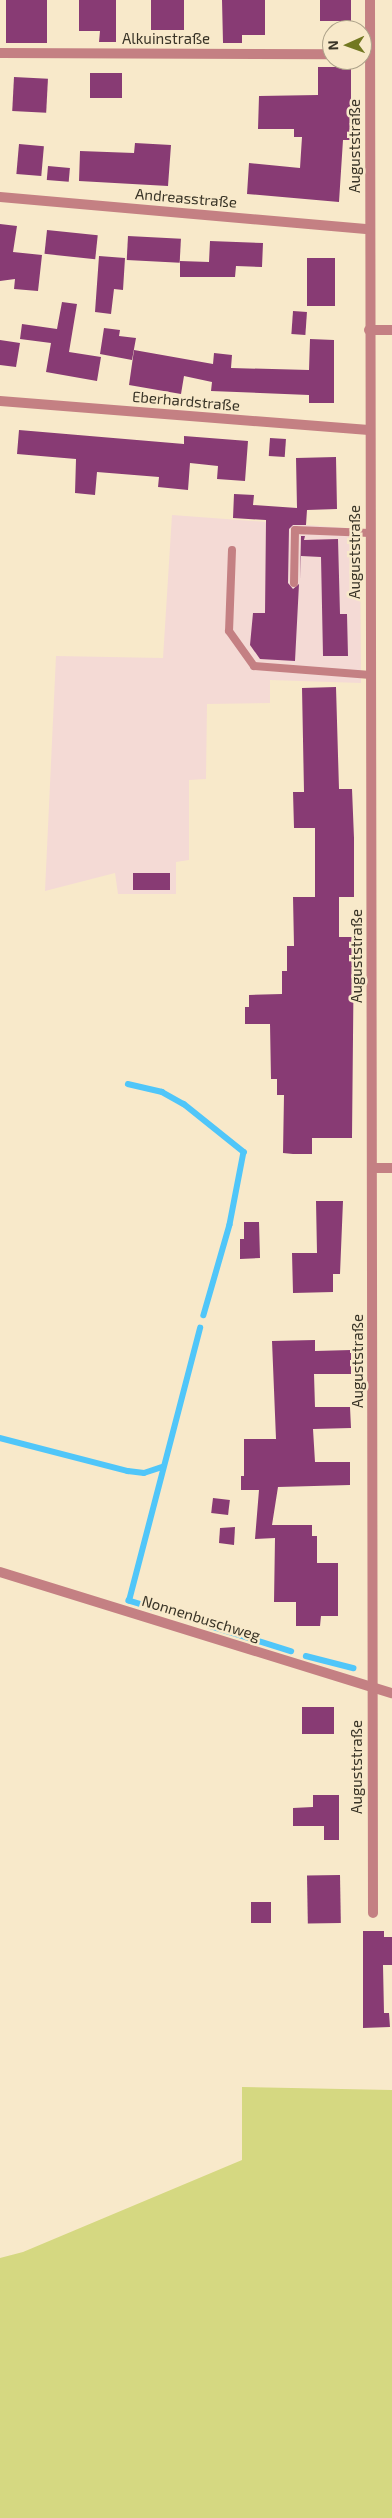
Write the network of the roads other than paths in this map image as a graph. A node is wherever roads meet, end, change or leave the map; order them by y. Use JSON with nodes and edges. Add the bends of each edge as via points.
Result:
{"nodes":[{"id":1,"x":370,"y":0,"type":"edge"},
{"id":2,"x":369,"y":20,"type":"edge"},
{"id":3,"x":0,"y":54,"type":"edge"},
{"id":4,"x":322,"y":54,"type":"edge"},
{"id":5,"x":366,"y":70,"type":"edge"},
{"id":6,"x":0,"y":197,"type":"edge"},
{"id":7,"x":369,"y":229,"type":"junction"},
{"id":8,"x":369,"y":330,"type":"junction"},
{"id":9,"x":392,"y":330,"type":"edge"},
{"id":10,"x":0,"y":401,"type":"edge"},
{"id":11,"x":370,"y":430,"type":"junction"},
{"id":12,"x":370,"y":533,"type":"junction"},
{"id":13,"x":232,"y":550,"type":"dead end"},
{"id":14,"x":294,"y":583,"type":"dead end"},
{"id":15,"x":371,"y":675,"type":"junction"},
{"id":16,"x":372,"y":1168,"type":"junction"},
{"id":17,"x":392,"y":1168,"type":"edge"},
{"id":18,"x":0,"y":1572,"type":"edge"},
{"id":19,"x":372,"y":1686,"type":"junction"},
{"id":20,"x":392,"y":1693,"type":"edge"},
{"id":21,"x":373,"y":1913,"type":"dead end"}],
"edges":[{"from":1,"to":2,"type":"street","name":"Auguststraße"},
{"from":3,"to":4,"type":"street","name":"Alkuinstraße"},
{"from":5,"to":7,"type":"street","name":"Auguststraße"},
{"from":6,"to":7,"type":"street","name":"Andreasstraße"},
{"from":7,"to":8,"type":"street","name":"Auguststraße"},
{"from":8,"to":9,"type":"street"},
{"from":8,"to":11,"type":"street","name":"Auguststraße"},
{"from":10,"to":11,"type":"street","name":"Eberhardstraße"},
{"from":11,"to":12,"type":"street","name":"Auguststraße"},
{"from":12,"to":14,"type":"lane","via":[[295,530]]},
{"from":12,"to":15,"type":"street","name":"Auguststraße"},
{"from":13,"to":15,"type":"lane","via":[[229,631],[254,666]]},
{"from":15,"to":16,"type":"street","name":"Auguststraße"},
{"from":16,"to":17,"type":"street"},
{"from":16,"to":19,"type":"street","name":"Auguststraße"},
{"from":18,"to":19,"type":"street","name":"Nonnenbuschweg"},
{"from":19,"to":20,"type":"street","name":"Nonnenbuschweg"},
{"from":19,"to":21,"type":"street","name":"Auguststraße"}]}
